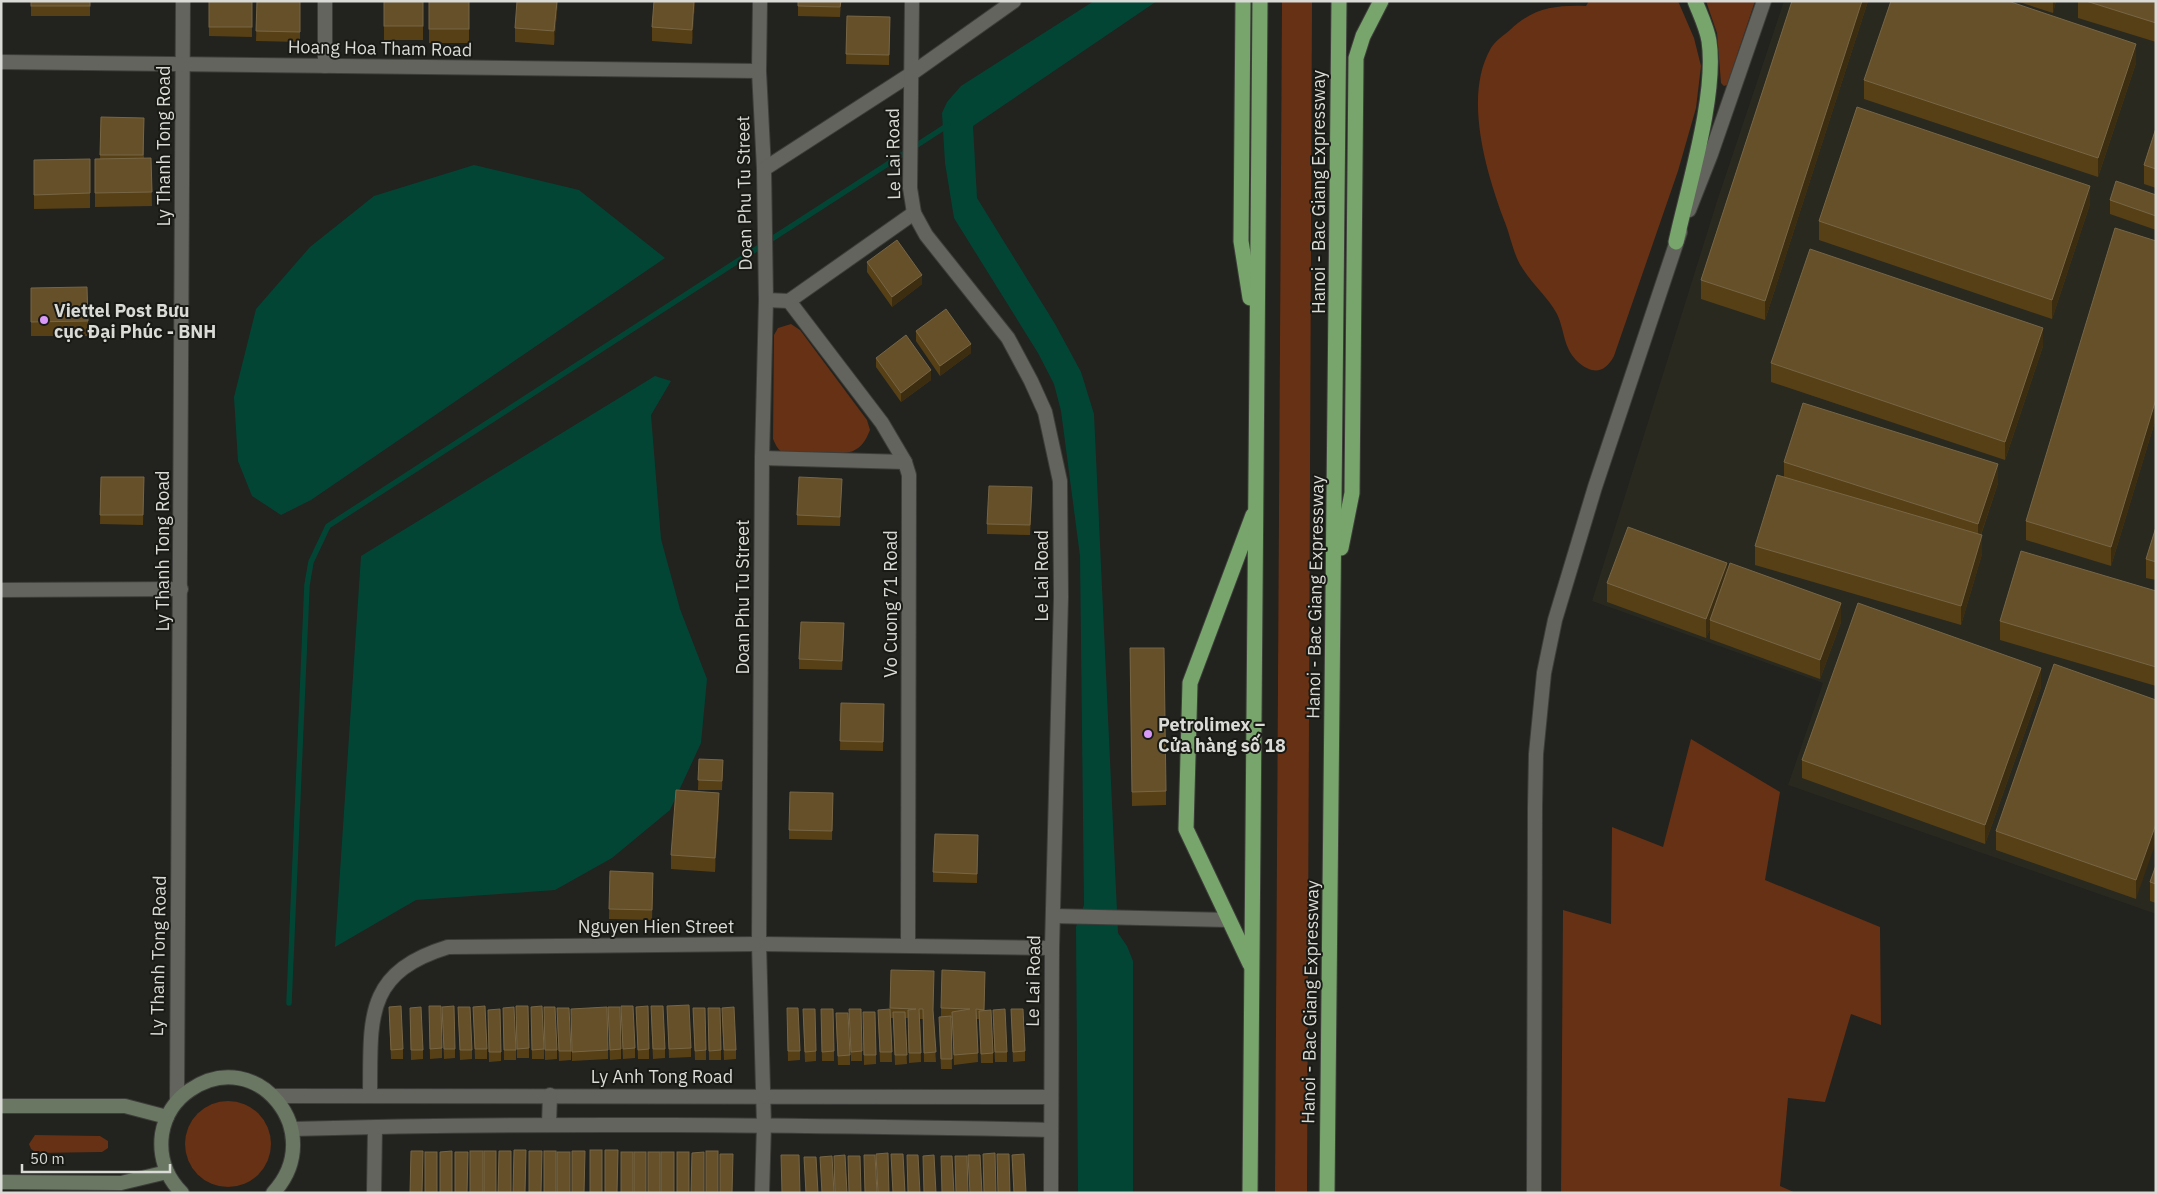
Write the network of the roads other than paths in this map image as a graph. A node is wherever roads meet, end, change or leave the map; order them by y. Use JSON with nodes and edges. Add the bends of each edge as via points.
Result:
{"nodes":[{"id":1,"x":183,"y":1,"type":"edge"},
{"id":2,"x":325,"y":1,"type":"edge"},
{"id":3,"x":760,"y":1,"type":"edge"},
{"id":4,"x":912,"y":1,"type":"edge"},
{"id":5,"x":1014,"y":1,"type":"edge"},
{"id":6,"x":1243,"y":1,"type":"edge"},
{"id":7,"x":1260,"y":1,"type":"edge"},
{"id":8,"x":1339,"y":1,"type":"edge"},
{"id":9,"x":1381,"y":1,"type":"edge"},
{"id":10,"x":1695,"y":1,"type":"edge"},
{"id":11,"x":1764,"y":1,"type":"edge"},
{"id":12,"x":1,"y":62,"type":"edge"},
{"id":13,"x":182,"y":64,"type":"junction"},
{"id":14,"x":325,"y":66,"type":"junction"},
{"id":15,"x":759,"y":71,"type":"junction"},
{"id":16,"x":911,"y":74,"type":"junction"},
{"id":17,"x":764,"y":170,"type":"junction"},
{"id":18,"x":914,"y":213,"type":"junction"},
{"id":19,"x":1676,"y":242,"type":"junction"},
{"id":20,"x":766,"y":300,"type":"junction"},
{"id":21,"x":789,"y":301,"type":"junction"},
{"id":22,"x":1256,"y":344,"type":"junction"},
{"id":23,"x":762,"y":458,"type":"junction"},
{"id":24,"x":905,"y":462,"type":"junction"},
{"id":25,"x":1256,"y":507,"type":"junction"},
{"id":26,"x":1334,"y":584,"type":"junction"},
{"id":27,"x":181,"y":589,"type":"junction"},
{"id":28,"x":1,"y":590,"type":"edge"},
{"id":29,"x":1053,"y":916,"type":"junction"},
{"id":30,"x":1229,"y":920,"type":"junction"},
{"id":31,"x":759,"y":944,"type":"junction"},
{"id":32,"x":908,"y":945,"type":"junction"},
{"id":33,"x":1052,"y":948,"type":"junction"},
{"id":34,"x":1252,"y":968,"type":"junction"},
{"id":35,"x":370,"y":1095,"type":"junction"},
{"id":36,"x":550,"y":1095,"type":"junction"},
{"id":37,"x":763,"y":1095,"type":"junction"},
{"id":38,"x":274,"y":1096,"type":"junction"},
{"id":39,"x":1052,"y":1097,"type":"junction"},
{"id":40,"x":177,"y":1102,"type":"junction"},
{"id":41,"x":1,"y":1106,"type":"edge"},
{"id":42,"x":167,"y":1117,"type":"junction"},
{"id":43,"x":549,"y":1124,"type":"junction"},
{"id":44,"x":764,"y":1125,"type":"junction"},
{"id":45,"x":375,"y":1128,"type":"junction"},
{"id":46,"x":292,"y":1129,"type":"junction"},
{"id":47,"x":1051,"y":1130,"type":"junction"},
{"id":48,"x":167,"y":1172,"type":"junction"},
{"id":49,"x":1,"y":1182,"type":"edge"},
{"id":50,"x":182,"y":1193,"type":"edge"},
{"id":51,"x":272,"y":1193,"type":"edge"},
{"id":52,"x":374,"y":1193,"type":"edge"},
{"id":53,"x":762,"y":1193,"type":"edge"},
{"id":54,"x":1051,"y":1193,"type":"edge"},
{"id":55,"x":1250,"y":1193,"type":"edge"},
{"id":56,"x":1327,"y":1193,"type":"edge"},
{"id":57,"x":1534,"y":1193,"type":"edge"}],
"edges":[{"from":1,"to":13,"type":"street","name":"Ly Thanh Tong Road"},
{"from":2,"to":14,"type":"street"},
{"from":3,"to":15,"type":"street","name":"Doan Phu Tu Street"},
{"from":4,"to":16,"type":"street","name":"Le Lai Road"},
{"from":5,"to":16,"type":"street"},
{"from":6,"to":22,"type":"highway","via":[[1241,241]]},
{"from":7,"to":22,"type":"highway"},
{"from":8,"to":26,"type":"highway","name":"Hanoi - Bac Giang Expressway"},
{"from":9,"to":26,"type":"highway","via":[[1356,58],[1352,493]]},
{"from":10,"to":19,"type":"highway","via":[[1709,40],[1710,77]]},
{"from":11,"to":19,"type":"street","via":[[1711,154]]},
{"from":12,"to":13,"type":"street","name":"Hoang Hoa Tham Road"},
{"from":13,"to":14,"type":"street","name":"Hoang Hoa Tham Road"},
{"from":13,"to":27,"type":"street","name":"Ly Thanh Tong Road"},
{"from":14,"to":15,"type":"street","name":"Hoang Hoa Tham Road"},
{"from":15,"to":17,"type":"street","name":"Doan Phu Tu Street"},
{"from":16,"to":17,"type":"street"},
{"from":16,"to":18,"type":"street","name":"Le Lai Road","via":[[910,188]]},
{"from":17,"to":20,"type":"street","name":"Doan Phu Tu Street"},
{"from":18,"to":21,"type":"street"},
{"from":18,"to":29,"type":"street","name":"Le Lai Road","via":[[926,235],[1008,338],[1045,412],[1060,481],[1061,597]]},
{"from":19,"to":57,"type":"street","via":[[1595,487],[1555,620],[1544,673],[1536,754]]},
{"from":20,"to":21,"type":"street"},
{"from":20,"to":23,"type":"street","name":"Doan Phu Tu Street"},
{"from":21,"to":24,"type":"street","name":"Vo Cuong 71 Road","via":[[882,423]]},
{"from":22,"to":25,"type":"highway"},
{"from":23,"to":24,"type":"street"},
{"from":23,"to":31,"type":"street","name":"Doan Phu Tu Street"},
{"from":24,"to":32,"type":"street","name":"Vo Cuong 71 Road","via":[[910,490]]},
{"from":25,"to":30,"type":"highway","via":[[1190,683],[1186,829]]},
{"from":25,"to":34,"type":"highway"},
{"from":26,"to":56,"type":"highway","name":"Hanoi - Bac Giang Expressway"},
{"from":27,"to":28,"type":"street"},
{"from":27,"to":40,"type":"street","name":"Ly Thanh Tong Road"},
{"from":29,"to":30,"type":"street"},
{"from":29,"to":33,"type":"street","name":"Le Lai Road"},
{"from":30,"to":34,"type":"highway"},
{"from":31,"to":32,"type":"street","name":"Nguyen Hien Street"},
{"from":31,"to":35,"type":"street","name":"Nguyen Hien Street","via":[[460,946],[441,950],[394,975],[380,994],[371,1022]]},
{"from":31,"to":37,"type":"street","name":"Doan Phu Tu Street"},
{"from":32,"to":33,"type":"street","name":"Nguyen Hien Street"},
{"from":33,"to":39,"type":"street","name":"Le Lai Road"},
{"from":34,"to":55,"type":"highway"},
{"from":35,"to":36,"type":"street","name":"Ly Anh Tong Road"},
{"from":35,"to":38,"type":"street","name":"Ly Anh Tong Road"},
{"from":36,"to":37,"type":"street","name":"Ly Anh Tong Road"},
{"from":36,"to":43,"type":"street"},
{"from":37,"to":39,"type":"street","name":"Ly Anh Tong Road"},
{"from":37,"to":44,"type":"street","name":"Doan Phu Tu Street"},
{"from":38,"to":40,"type":"main road","via":[[254,1083],[224,1078],[201,1083]]},
{"from":38,"to":46,"type":"main road","via":[[285,1110]]},
{"from":39,"to":47,"type":"street","name":"Le Lai Road"},
{"from":40,"to":42,"type":"main road"},
{"from":41,"to":42,"type":"main road","via":[[125,1106]]},
{"from":42,"to":48,"type":"main road","via":[[161,1143]]},
{"from":43,"to":44,"type":"street"},
{"from":43,"to":45,"type":"street"},
{"from":44,"to":47,"type":"street"},
{"from":44,"to":53,"type":"street","name":"Doan Phu Tu Street"},
{"from":45,"to":46,"type":"street"},
{"from":45,"to":52,"type":"street"},
{"from":46,"to":51,"type":"main road","via":[[294,1146],[290,1166]]},
{"from":47,"to":54,"type":"street","name":"Le Lai Road"},
{"from":48,"to":49,"type":"main road","via":[[121,1183]]},
{"from":48,"to":50,"type":"main road"}]}
